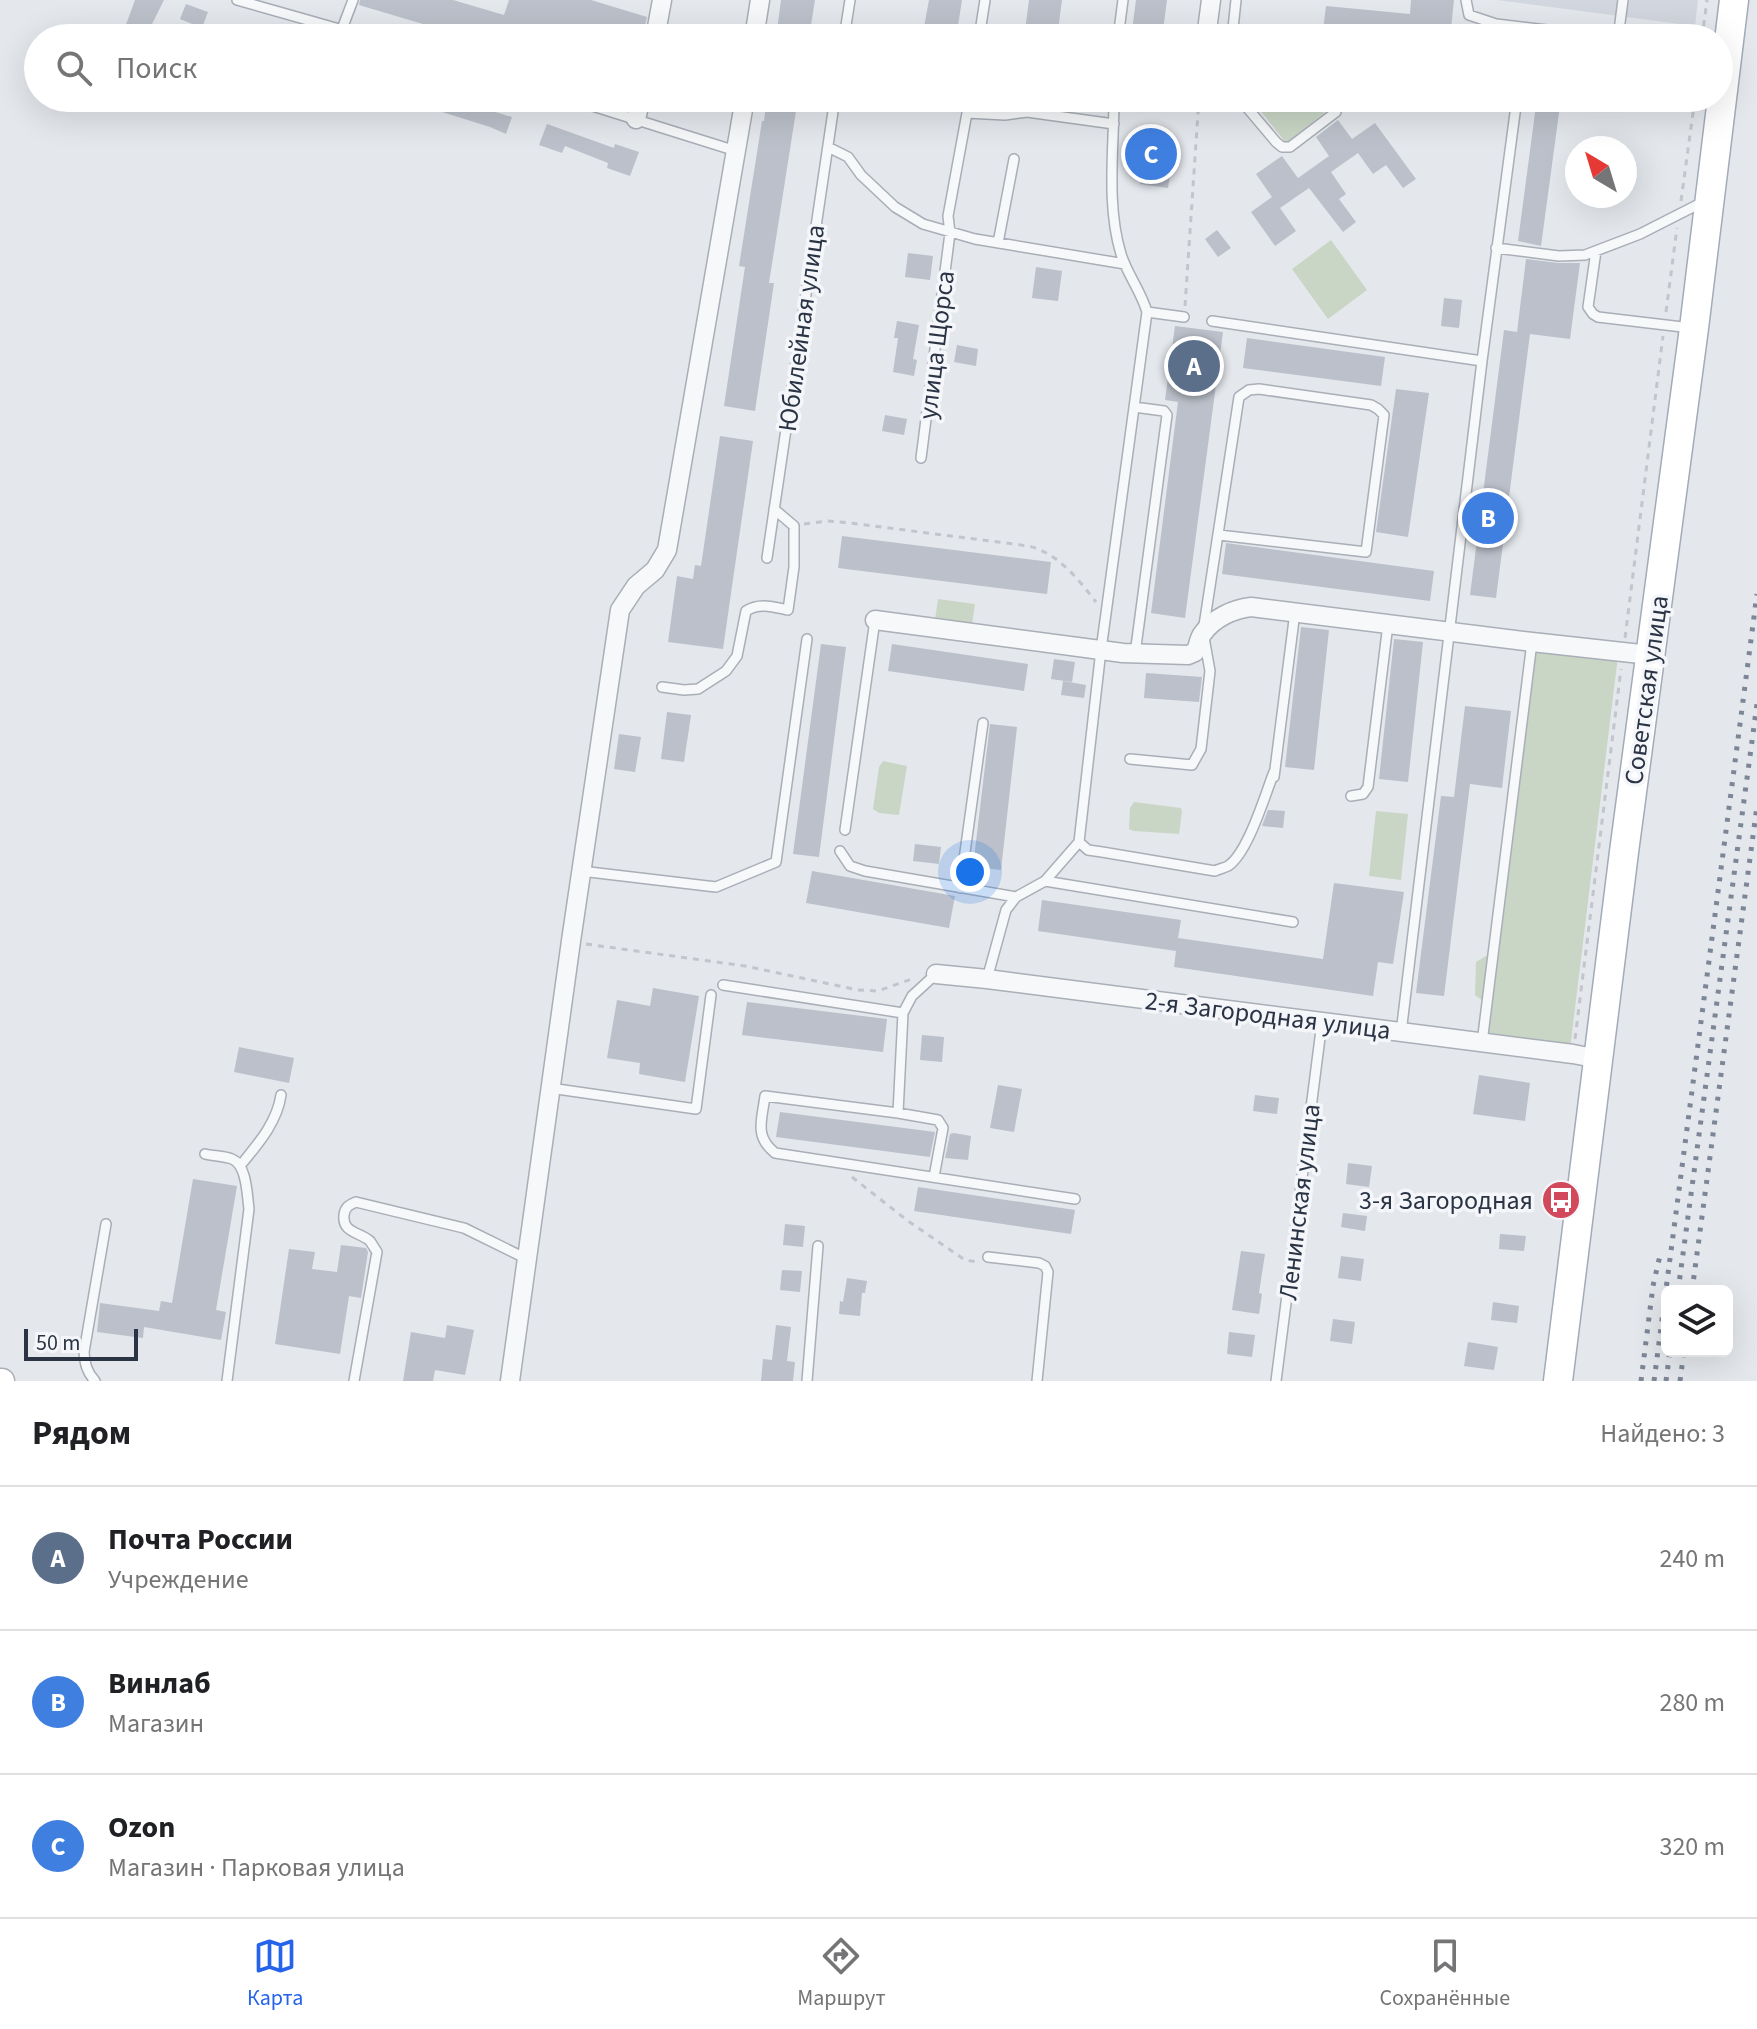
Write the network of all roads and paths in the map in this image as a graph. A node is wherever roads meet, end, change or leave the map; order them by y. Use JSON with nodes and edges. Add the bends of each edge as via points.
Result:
{"nodes":[{"id":1,"x":237,"y":0,"type":"edge"},
{"id":2,"x":353,"y":0,"type":"edge"},
{"id":3,"x":662,"y":0,"type":"edge"},
{"id":4,"x":760,"y":0,"type":"edge"},
{"id":5,"x":850,"y":0,"type":"edge"},
{"id":6,"x":985,"y":0,"type":"edge"},
{"id":7,"x":1123,"y":0,"type":"edge"},
{"id":8,"x":1211,"y":0,"type":"edge"},
{"id":9,"x":1236,"y":0,"type":"edge"},
{"id":10,"x":1466,"y":0,"type":"edge"},
{"id":11,"x":1623,"y":0,"type":"edge"},
{"id":12,"x":1707,"y":0,"type":"edge"},
{"id":13,"x":1734,"y":0,"type":"edge"},
{"id":14,"x":324,"y":24,"type":"edge"},
{"id":15,"x":344,"y":24,"type":"edge"},
{"id":16,"x":658,"y":24,"type":"edge"},
{"id":17,"x":756,"y":24,"type":"edge"},
{"id":18,"x":846,"y":24,"type":"edge"},
{"id":19,"x":981,"y":24,"type":"edge"},
{"id":20,"x":1120,"y":24,"type":"edge"},
{"id":21,"x":1208,"y":24,"type":"edge"},
{"id":22,"x":1233,"y":24,"type":"edge"},
{"id":23,"x":1496,"y":24,"type":"edge"},
{"id":24,"x":1619,"y":24,"type":"edge"},
{"id":25,"x":1704,"y":24,"type":"edge"},
{"id":26,"x":1729,"y":24,"type":"edge"},
{"id":27,"x":613,"y":112,"type":"edge"},
{"id":28,"x":638,"y":112,"type":"edge"},
{"id":29,"x":743,"y":112,"type":"edge"},
{"id":30,"x":833,"y":112,"type":"edge"},
{"id":31,"x":1114,"y":112,"type":"edge"},
{"id":32,"x":1198,"y":112,"type":"edge"},
{"id":33,"x":1251,"y":112,"type":"edge"},
{"id":34,"x":1336,"y":112,"type":"dead end"},
{"id":35,"x":1515,"y":112,"type":"edge"},
{"id":36,"x":1693,"y":112,"type":"edge"},
{"id":37,"x":1717,"y":112,"type":"edge"},
{"id":38,"x":967,"y":113,"type":"joint"},
{"id":39,"x":636,"y":119,"type":"junction"},
{"id":40,"x":1114,"y":124,"type":"junction"},
{"id":41,"x":828,"y":147,"type":"junction"},
{"id":42,"x":738,"y":151,"type":"junction"},
{"id":43,"x":1014,"y":159,"type":"dead end"},
{"id":44,"x":1709,"y":198,"type":"junction"},
{"id":45,"x":1678,"y":215,"type":"junction"},
{"id":46,"x":950,"y":233,"type":"junction"},
{"id":47,"x":998,"y":243,"type":"junction"},
{"id":48,"x":1496,"y":248,"type":"junction"},
{"id":49,"x":1596,"y":251,"type":"junction"},
{"id":50,"x":1125,"y":264,"type":"junction"},
{"id":51,"x":1147,"y":312,"type":"junction"},
{"id":52,"x":1184,"y":317,"type":"joint"},
{"id":53,"x":1212,"y":321,"type":"dead end"},
{"id":54,"x":1664,"y":324,"type":"junction"},
{"id":55,"x":1694,"y":328,"type":"junction"},
{"id":56,"x":1482,"y":361,"type":"junction"},
{"id":57,"x":1134,"y":407,"type":"junction"},
{"id":58,"x":921,"y":458,"type":"dead end"},
{"id":59,"x":774,"y":509,"type":"junction"},
{"id":60,"x":794,"y":526,"type":"junction"},
{"id":61,"x":1219,"y":535,"type":"junction"},
{"id":62,"x":767,"y":558,"type":"dead end"},
{"id":63,"x":1295,"y":612,"type":"junction"},
{"id":64,"x":1106,"y":615,"type":"junction"},
{"id":65,"x":875,"y":620,"type":"joint"},
{"id":66,"x":1388,"y":624,"type":"junction"},
{"id":67,"x":1203,"y":632,"type":"junction"},
{"id":68,"x":1448,"y":632,"type":"junction"},
{"id":69,"x":807,"y":639,"type":"dead end"},
{"id":70,"x":1532,"y":642,"type":"junction"},
{"id":71,"x":1101,"y":650,"type":"junction"},
{"id":72,"x":1637,"y":653,"type":"junction"},
{"id":73,"x":1135,"y":654,"type":"junction"},
{"id":74,"x":662,"y":687,"type":"dead end"},
{"id":75,"x":983,"y":723,"type":"dead end"},
{"id":76,"x":1130,"y":759,"type":"dead end"},
{"id":77,"x":1351,"y":796,"type":"dead end"},
{"id":78,"x":845,"y":830,"type":"dead end"},
{"id":79,"x":1079,"y":842,"type":"junction"},
{"id":80,"x":840,"y":851,"type":"dead end"},
{"id":81,"x":581,"y":871,"type":"junction"},
{"id":82,"x":1045,"y":881,"type":"junction"},
{"id":83,"x":960,"y":888,"type":"junction"},
{"id":84,"x":1016,"y":897,"type":"junction"},
{"id":85,"x":1293,"y":922,"type":"dead end"},
{"id":86,"x":571,"y":941,"type":"junction"},
{"id":87,"x":936,"y":974,"type":"junction"},
{"id":88,"x":987,"y":979,"type":"junction"},
{"id":89,"x":723,"y":985,"type":"dead end"},
{"id":90,"x":711,"y":995,"type":"dead end"},
{"id":91,"x":903,"y":1013,"type":"junction"},
{"id":92,"x":1322,"y":1022,"type":"junction"},
{"id":93,"x":1401,"y":1033,"type":"junction"},
{"id":94,"x":1482,"y":1043,"type":"junction"},
{"id":95,"x":1586,"y":1057,"type":"junction"},
{"id":96,"x":550,"y":1088,"type":"junction"},
{"id":97,"x":281,"y":1095,"type":"dead end"},
{"id":98,"x":898,"y":1113,"type":"junction"},
{"id":99,"x":205,"y":1154,"type":"dead end"},
{"id":100,"x":834,"y":1162,"type":"junction"},
{"id":101,"x":240,"y":1166,"type":"junction"},
{"id":102,"x":934,"y":1177,"type":"junction"},
{"id":103,"x":1075,"y":1199,"type":"dead end"},
{"id":104,"x":106,"y":1224,"type":"dead end"},
{"id":105,"x":818,"y":1246,"type":"dead end"},
{"id":106,"x":988,"y":1257,"type":"joint"},
{"id":107,"x":527,"y":1259,"type":"junction"},
{"id":108,"x":95,"y":1381,"type":"edge"},
{"id":109,"x":227,"y":1381,"type":"edge"},
{"id":110,"x":354,"y":1381,"type":"edge"},
{"id":111,"x":510,"y":1381,"type":"edge"},
{"id":112,"x":807,"y":1381,"type":"edge"},
{"id":113,"x":1037,"y":1381,"type":"edge"},
{"id":114,"x":1276,"y":1381,"type":"edge"},
{"id":115,"x":1558,"y":1381,"type":"edge"}],
"edges":[{"from":1,"to":14,"type":"lane"},
{"from":2,"to":15,"type":"lane"},
{"from":3,"to":16,"type":"street"},
{"from":4,"to":17,"type":"street"},
{"from":5,"to":18,"type":"lane"},
{"from":6,"to":19,"type":"lane"},
{"from":7,"to":20,"type":"lane"},
{"from":8,"to":21,"type":"street"},
{"from":9,"to":22,"type":"lane"},
{"from":10,"to":23,"type":"lane","via":[[1469,15]]},
{"from":11,"to":24,"type":"lane"},
{"from":12,"to":25,"type":"path"},
{"from":13,"to":26,"type":"main road","name":"Советская улица"},
{"from":27,"to":39,"type":"lane"},
{"from":28,"to":39,"type":"street"},
{"from":29,"to":42,"type":"street"},
{"from":30,"to":41,"type":"lane","name":"Юбилейная улица"},
{"from":31,"to":40,"type":"lane"},
{"from":32,"to":52,"type":"path"},
{"from":33,"to":34,"type":"lane","via":[[1282,147],[1290,147]]},
{"from":35,"to":48,"type":"lane"},
{"from":36,"to":45,"type":"path"},
{"from":37,"to":44,"type":"main road","name":"Советская улица"},
{"from":38,"to":40,"type":"lane","via":[[1027,112]]},
{"from":38,"to":46,"type":"lane","name":"улица Щорса","via":[[948,216]]},
{"from":39,"to":42,"type":"lane"},
{"from":40,"to":50,"type":"lane","via":[[1115,228]]},
{"from":41,"to":46,"type":"lane","via":[[848,157],[895,207]]},
{"from":41,"to":59,"type":"lane","name":"Юбилейная улица"},
{"from":42,"to":81,"type":"street","via":[[667,550],[620,610]]},
{"from":43,"to":47,"type":"lane"},
{"from":44,"to":45,"type":"lane"},
{"from":44,"to":55,"type":"main road","name":"Советская улица"},
{"from":45,"to":49,"type":"lane"},
{"from":45,"to":54,"type":"path"},
{"from":46,"to":47,"type":"lane"},
{"from":46,"to":58,"type":"lane","name":"улица Щорса"},
{"from":47,"to":50,"type":"lane"},
{"from":48,"to":49,"type":"lane","via":[[1559,256]]},
{"from":48,"to":56,"type":"lane"},
{"from":49,"to":54,"type":"lane","via":[[1588,307],[1593,314]]},
{"from":50,"to":51,"type":"lane"},
{"from":51,"to":52,"type":"lane"},
{"from":51,"to":57,"type":"lane"},
{"from":53,"to":56,"type":"lane"},
{"from":54,"to":55,"type":"lane"},
{"from":54,"to":72,"type":"path"},
{"from":55,"to":72,"type":"main road","name":"Советская улица"},
{"from":56,"to":68,"type":"lane"},
{"from":57,"to":64,"type":"lane"},
{"from":57,"to":73,"type":"lane","via":[[1167,415]]},
{"from":59,"to":60,"type":"lane"},
{"from":59,"to":62,"type":"lane","name":"Юбилейная улица"},
{"from":60,"to":64,"type":"path","via":[[828,521],[1038,548],[1064,565]]},
{"from":60,"to":74,"type":"lane","via":[[788,610],[753,606],[746,611],[737,656],[726,671],[698,689]]},
{"from":61,"to":61,"type":"lane","via":[[1239,397],[1259,389],[1371,405],[1384,415],[1366,552]]},
{"from":61,"to":67,"type":"lane"},
{"from":63,"to":66,"type":"street"},
{"from":63,"to":67,"type":"street","via":[[1234,609]]},
{"from":63,"to":79,"type":"lane","via":[[1274,774],[1248,840],[1234,860],[1215,871],[1088,850]]},
{"from":64,"to":71,"type":"lane"},
{"from":65,"to":71,"type":"street"},
{"from":65,"to":78,"type":"lane"},
{"from":66,"to":68,"type":"street"},
{"from":66,"to":77,"type":"lane","via":[[1368,787]]},
{"from":67,"to":73,"type":"street","via":[[1195,652],[1188,655]]},
{"from":67,"to":76,"type":"lane","via":[[1210,671],[1197,758],[1192,765]]},
{"from":68,"to":70,"type":"street"},
{"from":68,"to":93,"type":"lane"},
{"from":69,"to":81,"type":"lane","via":[[776,862],[716,887]]},
{"from":70,"to":72,"type":"street"},
{"from":70,"to":94,"type":"lane"},
{"from":71,"to":73,"type":"street"},
{"from":71,"to":79,"type":"lane"},
{"from":72,"to":95,"type":"path"},
{"from":72,"to":95,"type":"main road","name":"Советская улица","via":[[1624,852]]},
{"from":75,"to":83,"type":"lane"},
{"from":79,"to":82,"type":"lane"},
{"from":80,"to":83,"type":"lane","via":[[850,866],[865,871]]},
{"from":81,"to":86,"type":"street"},
{"from":82,"to":84,"type":"lane"},
{"from":82,"to":85,"type":"lane"},
{"from":83,"to":84,"type":"lane"},
{"from":84,"to":88,"type":"lane","via":[[1006,910]]},
{"from":86,"to":87,"type":"path","via":[[745,966],[858,990],[878,991]]},
{"from":86,"to":96,"type":"street"},
{"from":87,"to":88,"type":"street","name":"2-я Загородная улица"},
{"from":87,"to":91,"type":"lane","via":[[912,996]]},
{"from":88,"to":92,"type":"street","name":"2-я Загородная улица"},
{"from":89,"to":91,"type":"lane"},
{"from":90,"to":96,"type":"lane","via":[[696,1109]]},
{"from":91,"to":98,"type":"lane"},
{"from":92,"to":93,"type":"street","name":"2-я Загородная улица"},
{"from":92,"to":114,"type":"lane","name":"Ленинская улица"},
{"from":93,"to":94,"type":"street","name":"2-я Загородная улица"},
{"from":94,"to":95,"type":"street","name":"2-я Загородная улица"},
{"from":95,"to":115,"type":"main road","name":"Советская улица"},
{"from":96,"to":107,"type":"street"},
{"from":97,"to":101,"type":"lane","via":[[267,1132]]},
{"from":98,"to":100,"type":"lane","via":[[765,1096],[760,1133],[767,1147],[775,1153]]},
{"from":98,"to":102,"type":"lane","via":[[938,1120],[943,1128]]},
{"from":99,"to":101,"type":"lane","via":[[235,1160]]},
{"from":100,"to":102,"type":"lane"},
{"from":100,"to":106,"type":"path","via":[[965,1260]]},
{"from":101,"to":109,"type":"lane","via":[[249,1209]]},
{"from":102,"to":103,"type":"lane"},
{"from":104,"to":108,"type":"lane","via":[[84,1352]]},
{"from":105,"to":112,"type":"lane"},
{"from":106,"to":113,"type":"lane","via":[[1039,1263],[1048,1272]]},
{"from":107,"to":110,"type":"lane","via":[[464,1228],[356,1202],[348,1205],[344,1223],[377,1252]]},
{"from":107,"to":111,"type":"street"}]}
